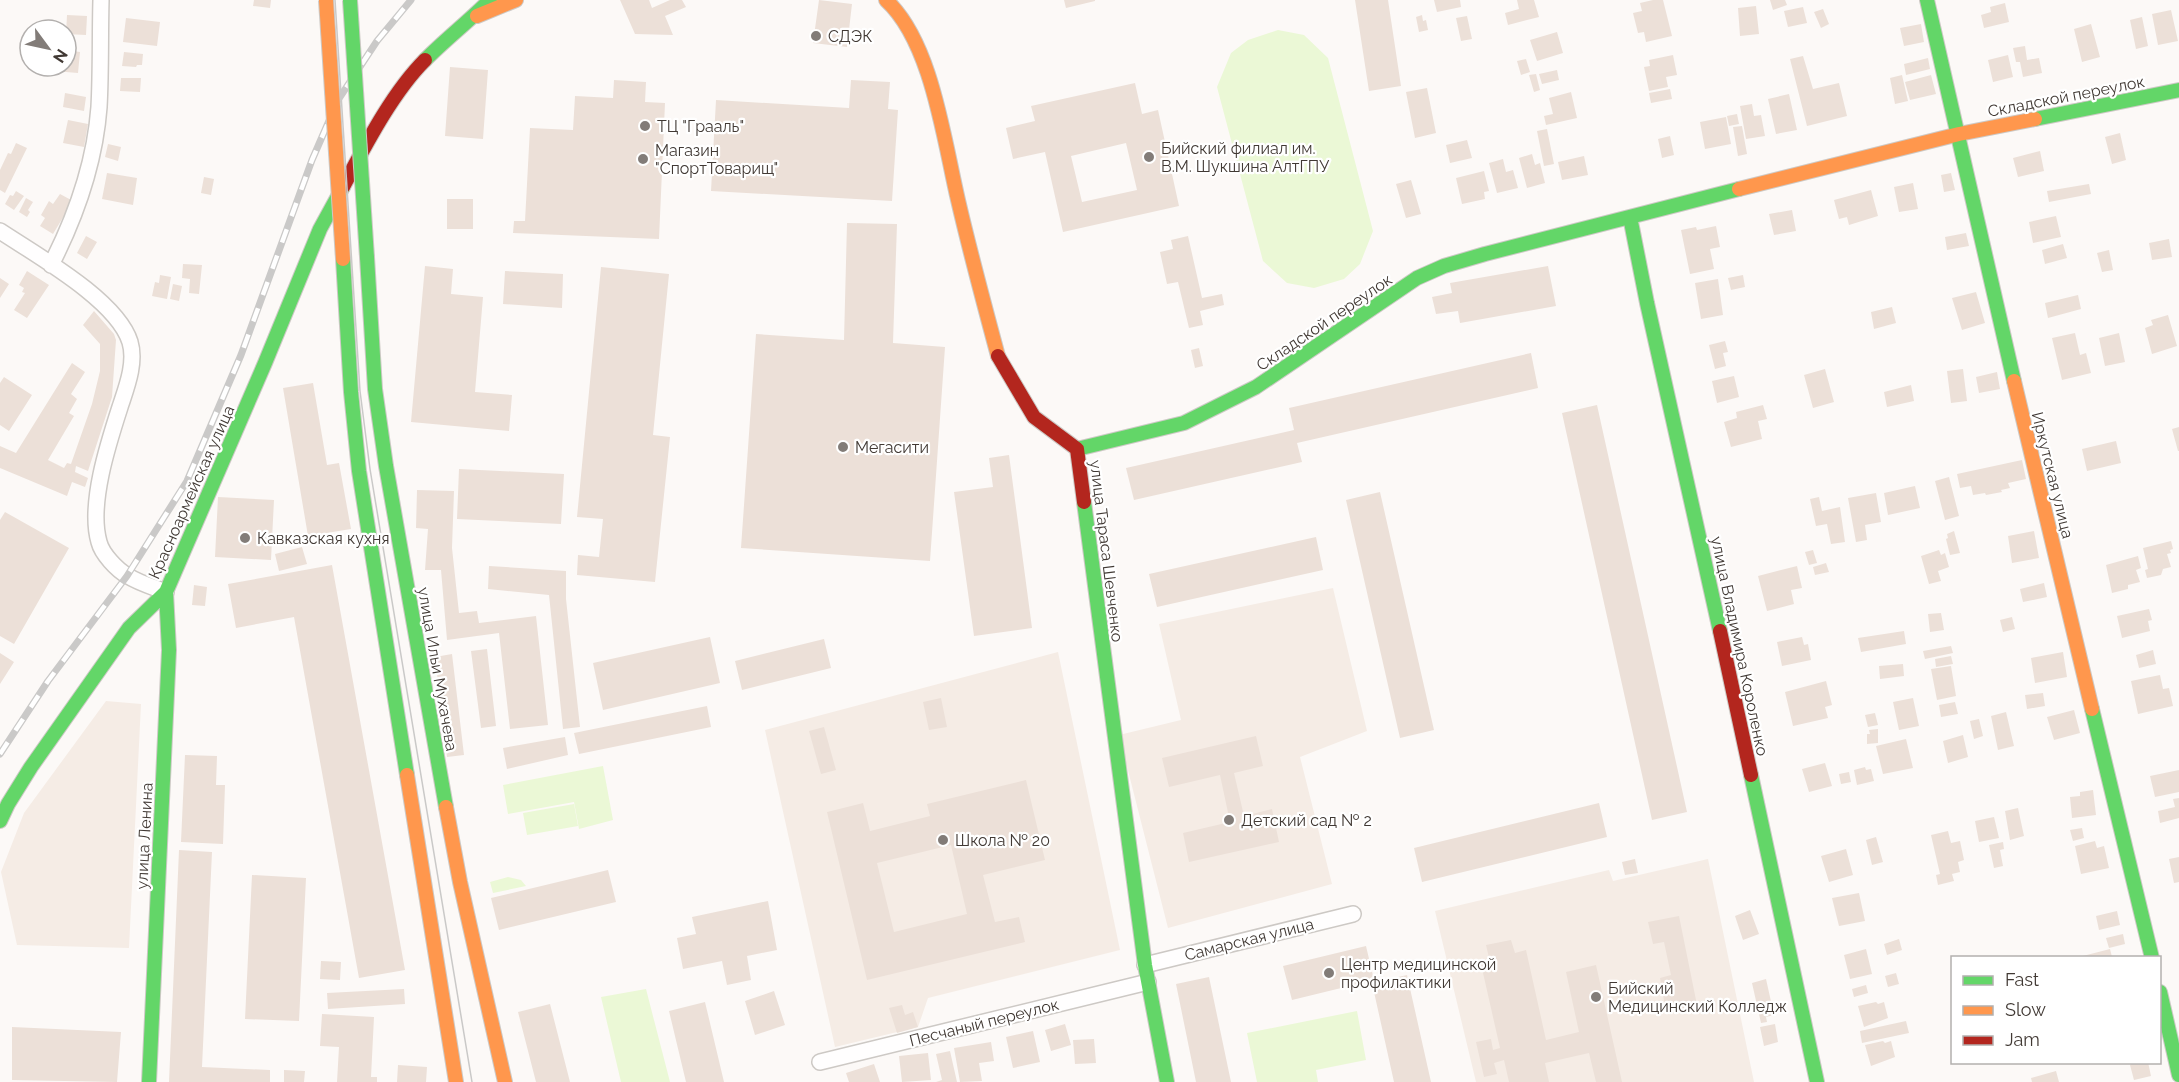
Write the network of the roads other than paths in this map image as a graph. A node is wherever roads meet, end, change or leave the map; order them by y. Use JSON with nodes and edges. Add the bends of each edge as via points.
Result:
{"nodes":[{"id":1,"x":101,"y":0,"type":"edge"},
{"id":2,"x":326,"y":0,"type":"edge"},
{"id":3,"x":350,"y":0,"type":"edge"},
{"id":4,"x":490,"y":0,"type":"edge"},
{"id":5,"x":516,"y":0,"type":"edge"},
{"id":6,"x":886,"y":0,"type":"edge"},
{"id":7,"x":1926,"y":0,"type":"edge"},
{"id":8,"x":473,"y":17,"type":"junction"},
{"id":9,"x":2179,"y":90,"type":"edge"},
{"id":10,"x":1959,"y":134,"type":"junction"},
{"id":11,"x":1630,"y":217,"type":"junction"},
{"id":12,"x":0,"y":231,"type":"edge"},
{"id":13,"x":51,"y":266,"type":"junction"},
{"id":14,"x":1077,"y":448,"type":"junction"},
{"id":15,"x":392,"y":584,"type":"junction"},
{"id":16,"x":166,"y":592,"type":"junction"},
{"id":17,"x":0,"y":821,"type":"edge"},
{"id":18,"x":1353,"y":914,"type":"dead end"},
{"id":19,"x":2151,"y":956,"type":"edge"},
{"id":20,"x":1145,"y":965,"type":"junction"},
{"id":21,"x":1148,"y":982,"type":"junction"},
{"id":22,"x":2161,"y":996,"type":"edge"},
{"id":23,"x":820,"y":1062,"type":"dead end"},
{"id":24,"x":2179,"y":1076,"type":"edge"},
{"id":25,"x":149,"y":1082,"type":"edge"},
{"id":26,"x":456,"y":1082,"type":"edge"},
{"id":27,"x":505,"y":1082,"type":"edge"},
{"id":28,"x":1167,"y":1082,"type":"edge"},
{"id":29,"x":1817,"y":1082,"type":"edge"}],
"edges":[{"from":1,"to":13,"type":"street","via":[[95,136],[78,207]]},
{"from":2,"to":15,"type":"street","name":"улица Ильи Мухачева","bridge":true,"via":[[359,471]]},
{"from":3,"to":15,"type":"street","name":"улица Ильи Мухачева","bridge":true},
{"from":4,"to":8,"type":"street"},
{"from":5,"to":8,"type":"street"},
{"from":6,"to":14,"type":"street","name":"улица Тараса Шевченко","via":[[912,32],[935,96],[999,361],[1034,417]]},
{"from":7,"to":10,"type":"street","name":"Иркутская улица"},
{"from":8,"to":16,"type":"street","name":"Красноармейская улица","via":[[411,74],[364,148],[320,229]]},
{"from":9,"to":10,"type":"street","name":"Складской переулок"},
{"from":10,"to":11,"type":"street","name":"Складской переулок"},
{"from":10,"to":19,"type":"street","name":"Иркутская улица"},
{"from":11,"to":14,"type":"street","name":"Складской переулок","via":[[1438,267],[1256,387],[1184,423]]},
{"from":11,"to":29,"type":"street","name":"улица Владимира Короленко"},
{"from":12,"to":13,"type":"street"},
{"from":13,"to":16,"type":"street","via":[[112,313],[130,343],[131,367],[100,480],[98,540],[111,561],[127,576]]},
{"from":14,"to":20,"type":"street","name":"улица Тараса Шевченко"},
{"from":15,"to":26,"type":"street","name":"улица Ильи Мухачева"},
{"from":15,"to":27,"type":"street","name":"улица Ильи Мухачева","via":[[442,787]]},
{"from":16,"to":17,"type":"street","name":"Красноармейская улица","via":[[129,628],[31,767]]},
{"from":16,"to":25,"type":"street","name":"улица Ленина","via":[[169,650]]},
{"from":18,"to":20,"type":"street","name":"Самарская улица"},
{"from":20,"to":21,"type":"street","name":"улица Тараса Шевченко"},
{"from":21,"to":23,"type":"street","name":"Песчаный переулок"},
{"from":21,"to":28,"type":"street","name":"улица Тараса Шевченко"},
{"from":22,"to":24,"type":"street"}]}
